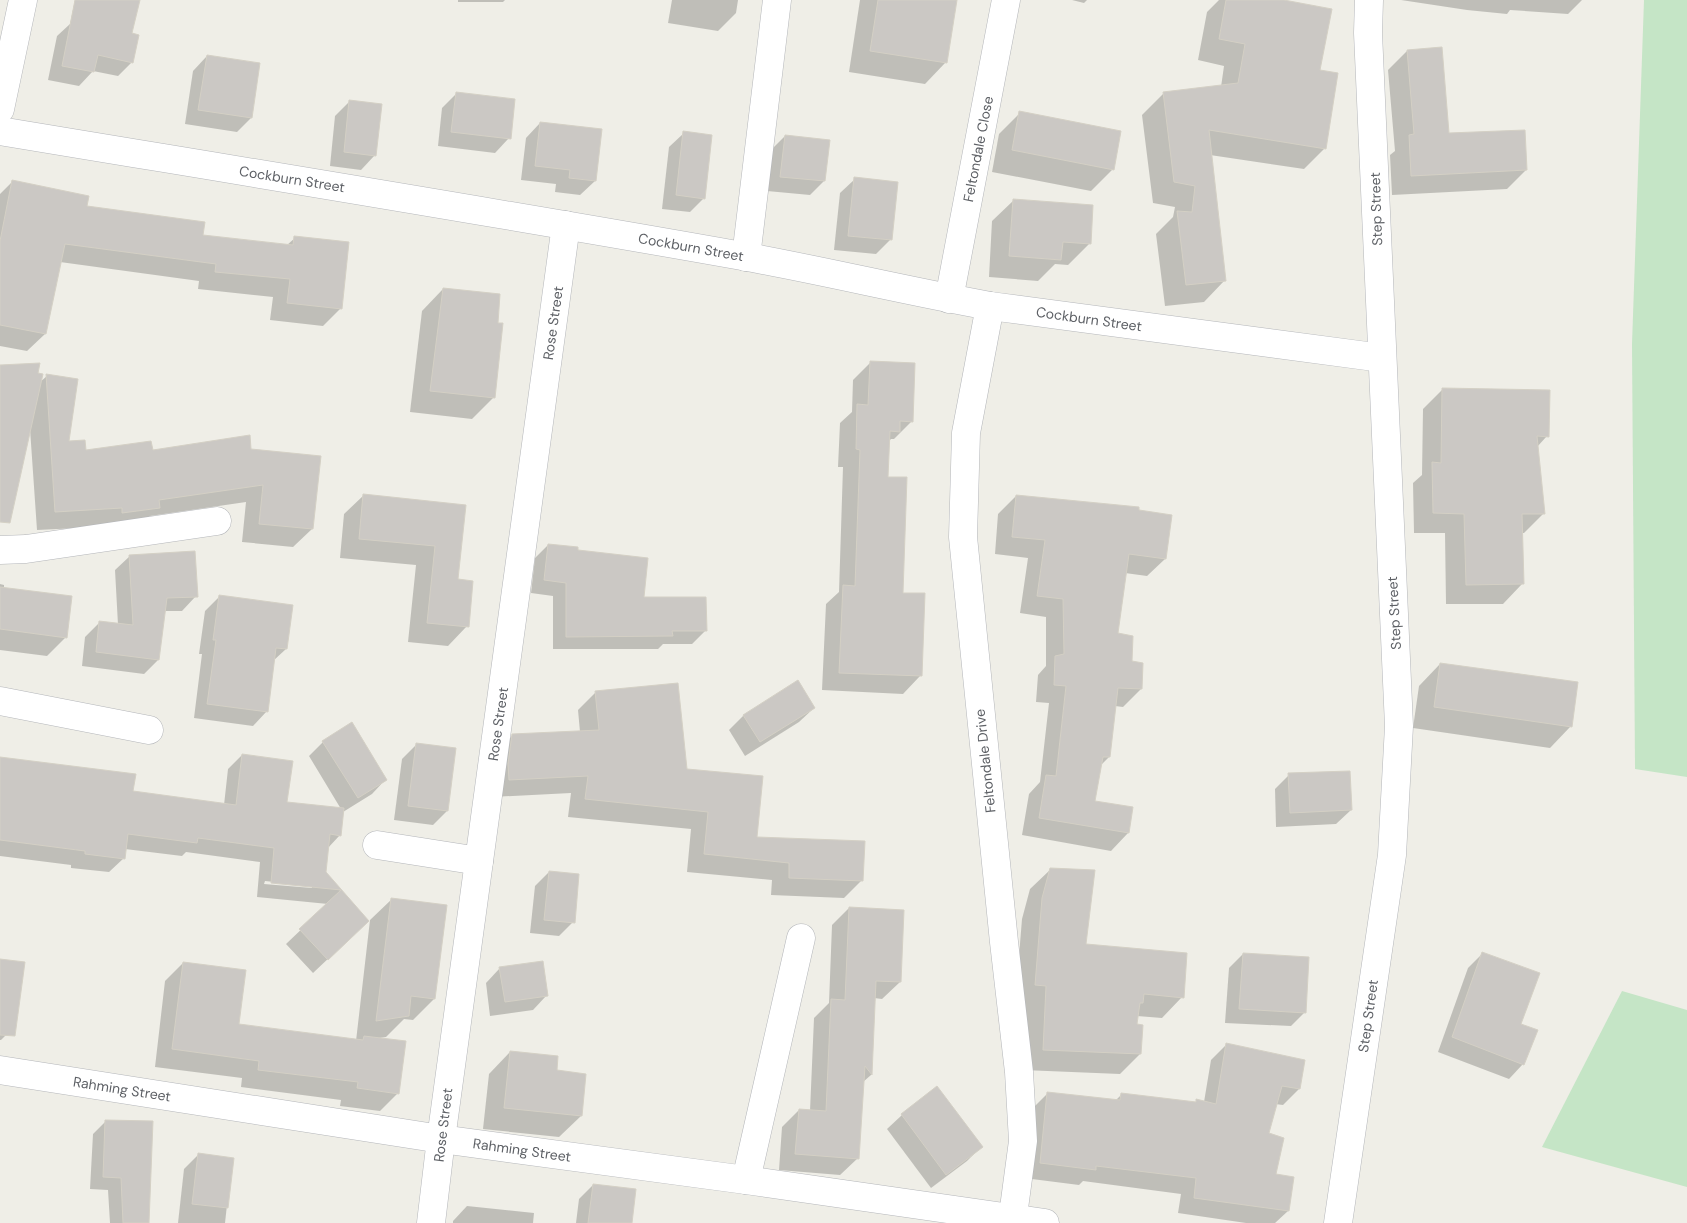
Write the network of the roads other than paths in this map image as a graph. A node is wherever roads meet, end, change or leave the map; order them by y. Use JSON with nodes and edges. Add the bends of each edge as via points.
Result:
{"nodes":[{"id":1,"x":23,"y":0,"type":"edge"},
{"id":2,"x":776,"y":0,"type":"edge"},
{"id":3,"x":1006,"y":0,"type":"edge"},
{"id":4,"x":1369,"y":0,"type":"edge"},
{"id":5,"x":0,"y":109,"type":"edge"},
{"id":6,"x":0,"y":131,"type":"edge"},
{"id":7,"x":566,"y":225,"type":"junction"},
{"id":8,"x":746,"y":257,"type":"junction"},
{"id":9,"x":949,"y":299,"type":"junction"},
{"id":10,"x":990,"y":306,"type":"junction"},
{"id":11,"x":1382,"y":358,"type":"junction"},
{"id":12,"x":217,"y":521,"type":"dead end"},
{"id":13,"x":0,"y":550,"type":"edge"},
{"id":14,"x":0,"y":701,"type":"edge"},
{"id":15,"x":148,"y":730,"type":"dead end"},
{"id":16,"x":377,"y":845,"type":"dead end"},
{"id":17,"x":479,"y":861,"type":"junction"},
{"id":18,"x":801,"y":938,"type":"dead end"},
{"id":19,"x":0,"y":1070,"type":"edge"},
{"id":20,"x":440,"y":1139,"type":"junction"},
{"id":21,"x":746,"y":1180,"type":"junction"},
{"id":22,"x":1013,"y":1220,"type":"edge"},
{"id":23,"x":431,"y":1223,"type":"edge"},
{"id":24,"x":1046,"y":1223,"type":"edge"},
{"id":25,"x":1338,"y":1223,"type":"edge"}],
"edges":[{"from":1,"to":5,"type":"street"},
{"from":2,"to":8,"type":"street"},
{"from":3,"to":9,"type":"street","name":"Feltondale Close"},
{"from":4,"to":11,"type":"street","name":"Step Street"},
{"from":6,"to":7,"type":"street","name":"Cockburn Street"},
{"from":7,"to":8,"type":"street","name":"Cockburn Street"},
{"from":7,"to":17,"type":"street","name":"Rose Street"},
{"from":8,"to":9,"type":"street","name":"Cockburn Street"},
{"from":9,"to":10,"type":"street","name":"Cockburn Street"},
{"from":10,"to":11,"type":"street","name":"Cockburn Street"},
{"from":10,"to":22,"type":"street","name":"Feltondale Drive","via":[[966,433],[962,537],[1019,1072],[1023,1141]]},
{"from":11,"to":25,"type":"street","name":"Step Street","via":[[1399,726],[1392,855]]},
{"from":12,"to":13,"type":"street"},
{"from":14,"to":15,"type":"street"},
{"from":16,"to":17,"type":"street"},
{"from":17,"to":20,"type":"street","name":"Rose Street"},
{"from":18,"to":21,"type":"street"},
{"from":19,"to":20,"type":"street","name":"Rahming Street"},
{"from":20,"to":21,"type":"street","name":"Rahming Street"},
{"from":20,"to":23,"type":"street","name":"Rose Street"},
{"from":21,"to":22,"type":"street","name":"Rahming Street"},
{"from":22,"to":24,"type":"street","name":"Rahming Street"}]}
